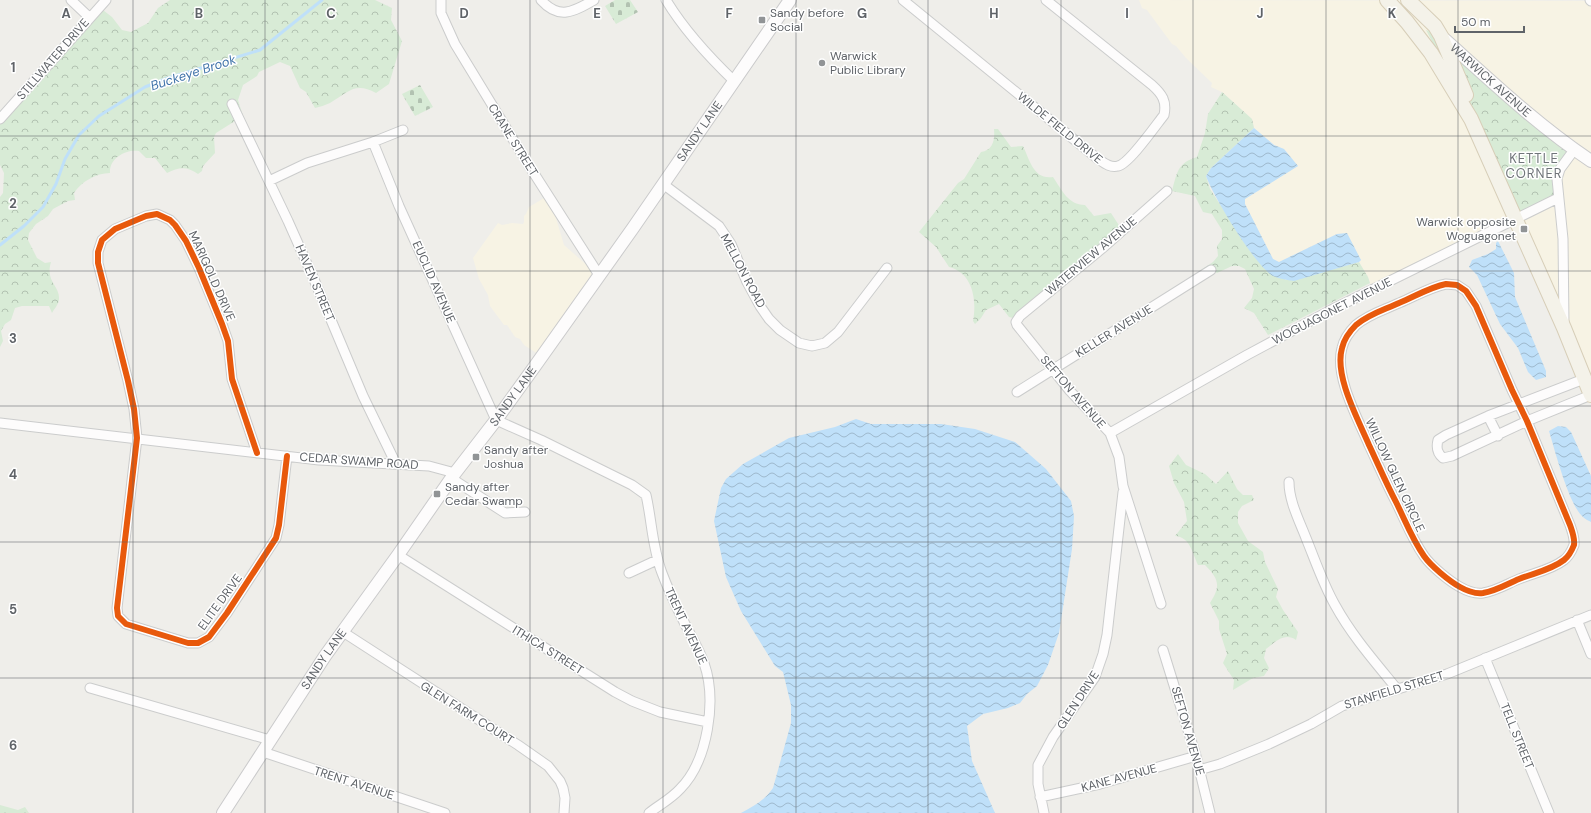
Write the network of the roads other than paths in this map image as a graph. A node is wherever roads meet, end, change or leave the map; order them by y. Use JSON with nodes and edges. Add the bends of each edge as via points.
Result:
{"nodes":[{"id":1,"x":71,"y":0,"type":"edge"},
{"id":2,"x":106,"y":0,"type":"edge"},
{"id":3,"x":442,"y":0,"type":"edge"},
{"id":4,"x":540,"y":0,"type":"edge"},
{"id":5,"x":594,"y":0,"type":"edge"},
{"id":6,"x":666,"y":0,"type":"edge"},
{"id":7,"x":790,"y":0,"type":"edge"},
{"id":8,"x":903,"y":0,"type":"edge"},
{"id":9,"x":919,"y":0,"type":"edge"},
{"id":10,"x":1046,"y":0,"type":"edge"},
{"id":11,"x":1387,"y":0,"type":"edge"},
{"id":12,"x":1391,"y":0,"type":"edge"},
{"id":13,"x":1408,"y":0,"type":"edge"},
{"id":14,"x":912,"y":8,"type":"junction"},
{"id":15,"x":90,"y":18,"type":"junction"},
{"id":16,"x":1438,"y":31,"type":"junction"},
{"id":17,"x":734,"y":81,"type":"junction"},
{"id":18,"x":232,"y":104,"type":"dead end"},
{"id":19,"x":0,"y":119,"type":"edge"},
{"id":20,"x":402,"y":130,"type":"dead end"},
{"id":21,"x":1480,"y":139,"type":"junction"},
{"id":22,"x":373,"y":142,"type":"junction"},
{"id":23,"x":1574,"y":150,"type":"junction"},
{"id":24,"x":1591,"y":161,"type":"edge"},
{"id":25,"x":269,"y":181,"type":"junction"},
{"id":26,"x":663,"y":184,"type":"junction"},
{"id":27,"x":1167,"y":191,"type":"dead end"},
{"id":28,"x":1558,"y":198,"type":"junction"},
{"id":29,"x":1516,"y":220,"type":"junction"},
{"id":30,"x":887,"y":268,"type":"dead end"},
{"id":31,"x":1211,"y":270,"type":"dead end"},
{"id":32,"x":599,"y":275,"type":"junction"},
{"id":33,"x":1016,"y":322,"type":"joint"},
{"id":34,"x":1564,"y":328,"type":"junction"},
{"id":35,"x":1053,"y":370,"type":"junction"},
{"id":36,"x":1584,"y":379,"type":"junction"},
{"id":37,"x":1017,"y":392,"type":"dead end"},
{"id":38,"x":1591,"y":395,"type":"edge"},
{"id":39,"x":1519,"y":405,"type":"junction"},
{"id":40,"x":1488,"y":416,"type":"junction"},
{"id":41,"x":496,"y":420,"type":"junction"},
{"id":42,"x":1527,"y":421,"type":"junction"},
{"id":43,"x":0,"y":423,"type":"edge"},
{"id":44,"x":1110,"y":433,"type":"junction"},
{"id":45,"x":1498,"y":436,"type":"junction"},
{"id":46,"x":137,"y":438,"type":"junction"},
{"id":47,"x":256,"y":453,"type":"junction"},
{"id":48,"x":287,"y":456,"type":"junction"},
{"id":49,"x":396,"y":464,"type":"junction"},
{"id":50,"x":453,"y":475,"type":"junction"},
{"id":51,"x":1289,"y":482,"type":"dead end"},
{"id":52,"x":1123,"y":486,"type":"junction"},
{"id":53,"x":525,"y":512,"type":"dead end"},
{"id":54,"x":398,"y":555,"type":"junction"},
{"id":55,"x":657,"y":560,"type":"junction"},
{"id":56,"x":629,"y":573,"type":"dead end"},
{"id":57,"x":1162,"y":604,"type":"dead end"},
{"id":58,"x":1591,"y":615,"type":"edge"},
{"id":59,"x":1577,"y":620,"type":"junction"},
{"id":60,"x":343,"y":632,"type":"junction"},
{"id":61,"x":1163,"y":650,"type":"dead end"},
{"id":62,"x":1591,"y":654,"type":"edge"},
{"id":63,"x":1485,"y":658,"type":"junction"},
{"id":64,"x":90,"y":688,"type":"dead end"},
{"id":65,"x":1397,"y":689,"type":"junction"},
{"id":66,"x":708,"y":722,"type":"junction"},
{"id":67,"x":270,"y":740,"type":"junction"},
{"id":68,"x":263,"y":752,"type":"junction"},
{"id":69,"x":1196,"y":756,"type":"junction"},
{"id":70,"x":1199,"y":770,"type":"junction"},
{"id":71,"x":1040,"y":797,"type":"junction"},
{"id":72,"x":223,"y":813,"type":"edge"},
{"id":73,"x":445,"y":813,"type":"edge"},
{"id":74,"x":564,"y":813,"type":"edge"},
{"id":75,"x":649,"y":813,"type":"edge"},
{"id":76,"x":1044,"y":813,"type":"edge"},
{"id":77,"x":1210,"y":813,"type":"edge"},
{"id":78,"x":1549,"y":813,"type":"edge"}],
"edges":[{"from":1,"to":15,"type":"street"},
{"from":2,"to":15,"type":"street","name":"STILLWATER DRIVE"},
{"from":3,"to":32,"type":"street","name":"CRANE STREET","via":[[441,13],[455,44]]},
{"from":4,"to":5,"type":"street","via":[[547,7],[560,13],[570,12]]},
{"from":6,"to":17,"type":"street","via":[[694,38]]},
{"from":7,"to":17,"type":"main road","name":"SANDY LANE"},
{"from":8,"to":14,"type":"street","name":"WILDE FIELD DRIVE"},
{"from":9,"to":14,"type":"street"},
{"from":10,"to":14,"type":"street","name":"WILDE FIELD DRIVE","via":[[1152,85],[1164,99],[1164,115],[1132,155],[1120,165],[1107,165],[1098,159]]},
{"from":11,"to":21,"type":"main road","via":[[1431,53],[1471,119]]},
{"from":12,"to":16,"type":"main road","name":"WARWICK AVENUE","via":[[1429,32]]},
{"from":13,"to":16,"type":"main road","name":"WARWICK AVENUE"},
{"from":15,"to":19,"type":"street","name":"STILLWATER DRIVE"},
{"from":16,"to":21,"type":"main road","via":[[1466,94]]},
{"from":16,"to":23,"type":"main road","name":"WARWICK AVENUE","via":[[1511,100]]},
{"from":17,"to":26,"type":"main road","name":"SANDY LANE"},
{"from":18,"to":25,"type":"street","name":"HAVEN STREET"},
{"from":20,"to":22,"type":"street"},
{"from":21,"to":29,"type":"main road"},
{"from":22,"to":25,"type":"street","via":[[307,163]]},
{"from":22,"to":41,"type":"street","name":"EUCLID AVENUE","via":[[399,206]]},
{"from":23,"to":24,"type":"main road","name":"WARWICK AVENUE"},
{"from":23,"to":28,"type":"street","via":[[1560,169],[1557,179]]},
{"from":25,"to":49,"type":"street","name":"HAVEN STREET","via":[[363,396]]},
{"from":26,"to":30,"type":"street","name":"MELLON ROAD","via":[[719,226],[731,244],[760,306],[780,330],[798,343],[812,346],[825,343],[838,332]]},
{"from":26,"to":32,"type":"main road","name":"SANDY LANE"},
{"from":27,"to":33,"type":"street","name":"WATERVIEW AVENUE"},
{"from":28,"to":29,"type":"street","name":"WOGUAGONET AVENUE"},
{"from":28,"to":34,"type":"street","via":[[1564,275]]},
{"from":29,"to":34,"type":"main road"},
{"from":29,"to":44,"type":"street","name":"WOGUAGONET AVENUE","via":[[1324,314]]},
{"from":31,"to":35,"type":"street","name":"KELLER AVENUE"},
{"from":32,"to":41,"type":"main road","name":"SANDY LANE"},
{"from":33,"to":35,"type":"street","name":"SEFTON AVENUE"},
{"from":34,"to":36,"type":"main road"},
{"from":35,"to":37,"type":"street","name":"KELLER AVENUE"},
{"from":35,"to":44,"type":"street","name":"SEFTON AVENUE"},
{"from":36,"to":38,"type":"main road"},
{"from":36,"to":39,"type":"street"},
{"from":38,"to":42,"type":"street"},
{"from":39,"to":40,"type":"street"},
{"from":39,"to":42,"type":"street","name":"WILLOW GLEN CIRCLE"},
{"from":39,"to":42,"type":"street","name":"WILLOW GLEN CIRCLE","via":[[1476,306],[1469,293],[1457,286],[1446,284],[1436,287],[1370,315],[1346,336],[1341,364],[1353,409],[1415,543],[1427,560],[1441,573],[1469,591],[1490,591],[1547,569],[1565,559],[1574,545],[1570,525]]},
{"from":40,"to":45,"type":"street"},
{"from":40,"to":45,"type":"street","via":[[1438,440],[1438,454],[1443,458],[1452,456]]},
{"from":41,"to":50,"type":"main road","name":"SANDY LANE"},
{"from":41,"to":55,"type":"street","name":"TRENT AVENUE","via":[[642,491],[648,504]]},
{"from":42,"to":45,"type":"street"},
{"from":43,"to":46,"type":"street","name":"CEDAR SWAMP ROAD"},
{"from":44,"to":52,"type":"street","name":"SEFTON AVENUE","via":[[1119,457]]},
{"from":46,"to":47,"type":"street","name":"CEDAR SWAMP ROAD"},
{"from":46,"to":47,"type":"street","name":"MARIGOLD DRIVE","via":[[131,395],[106,298],[98,252],[102,240],[115,229],[157,214],[175,224],[200,268],[228,341],[232,379]]},
{"from":46,"to":48,"type":"street","name":"ELITE DRIVE","via":[[118,616],[126,624],[192,643],[209,637],[276,538]]},
{"from":47,"to":48,"type":"street","name":"CEDAR SWAMP ROAD"},
{"from":48,"to":49,"type":"street","name":"CEDAR SWAMP ROAD"},
{"from":49,"to":50,"type":"street","name":"CEDAR SWAMP ROAD","via":[[429,466]]},
{"from":50,"to":53,"type":"street","name":"CEDAR SWAMP ROAD","via":[[505,513]]},
{"from":50,"to":54,"type":"main road","name":"SANDY LANE"},
{"from":51,"to":65,"type":"street","via":[[1290,496],[1334,604],[1358,641]]},
{"from":52,"to":57,"type":"street","name":"SEFTON AVENUE"},
{"from":52,"to":71,"type":"street","name":"GLEN DRIVE","via":[[1103,654],[1095,677],[1040,758],[1037,778]]},
{"from":54,"to":60,"type":"main road","name":"SANDY LANE"},
{"from":54,"to":66,"type":"street","name":"ITHICA STREET","via":[[615,692],[660,712]]},
{"from":55,"to":56,"type":"street"},
{"from":55,"to":66,"type":"street","name":"TRENT AVENUE","via":[[704,662],[710,692]]},
{"from":58,"to":59,"type":"street","name":"STANFIELD STREET"},
{"from":59,"to":62,"type":"street"},
{"from":59,"to":63,"type":"street","name":"STANFIELD STREET"},
{"from":60,"to":67,"type":"main road","name":"SANDY LANE"},
{"from":60,"to":74,"type":"street","name":"GLEN FARM COURT","via":[[548,766],[560,780],[563,788]]},
{"from":61,"to":69,"type":"street","name":"SEFTON AVENUE"},
{"from":63,"to":65,"type":"street","name":"STANFIELD STREET","via":[[1447,674]]},
{"from":63,"to":78,"type":"street","name":"TELL STREET"},
{"from":64,"to":67,"type":"street"},
{"from":65,"to":70,"type":"street","name":"STANFIELD STREET","via":[[1338,708],[1269,744]]},
{"from":66,"to":75,"type":"street","name":"TRENT AVENUE","via":[[703,749],[692,775],[675,795]]},
{"from":67,"to":68,"type":"main road","name":"SANDY LANE"},
{"from":68,"to":72,"type":"main road","name":"SANDY LANE"},
{"from":68,"to":73,"type":"street","name":"TRENT AVENUE"},
{"from":69,"to":70,"type":"street","name":"SEFTON AVENUE"},
{"from":69,"to":71,"type":"street","name":"KANE AVENUE","via":[[1100,784]]},
{"from":70,"to":77,"type":"street","name":"SEFTON AVENUE"},
{"from":71,"to":76,"type":"street","name":"GLEN DRIVE"}]}
